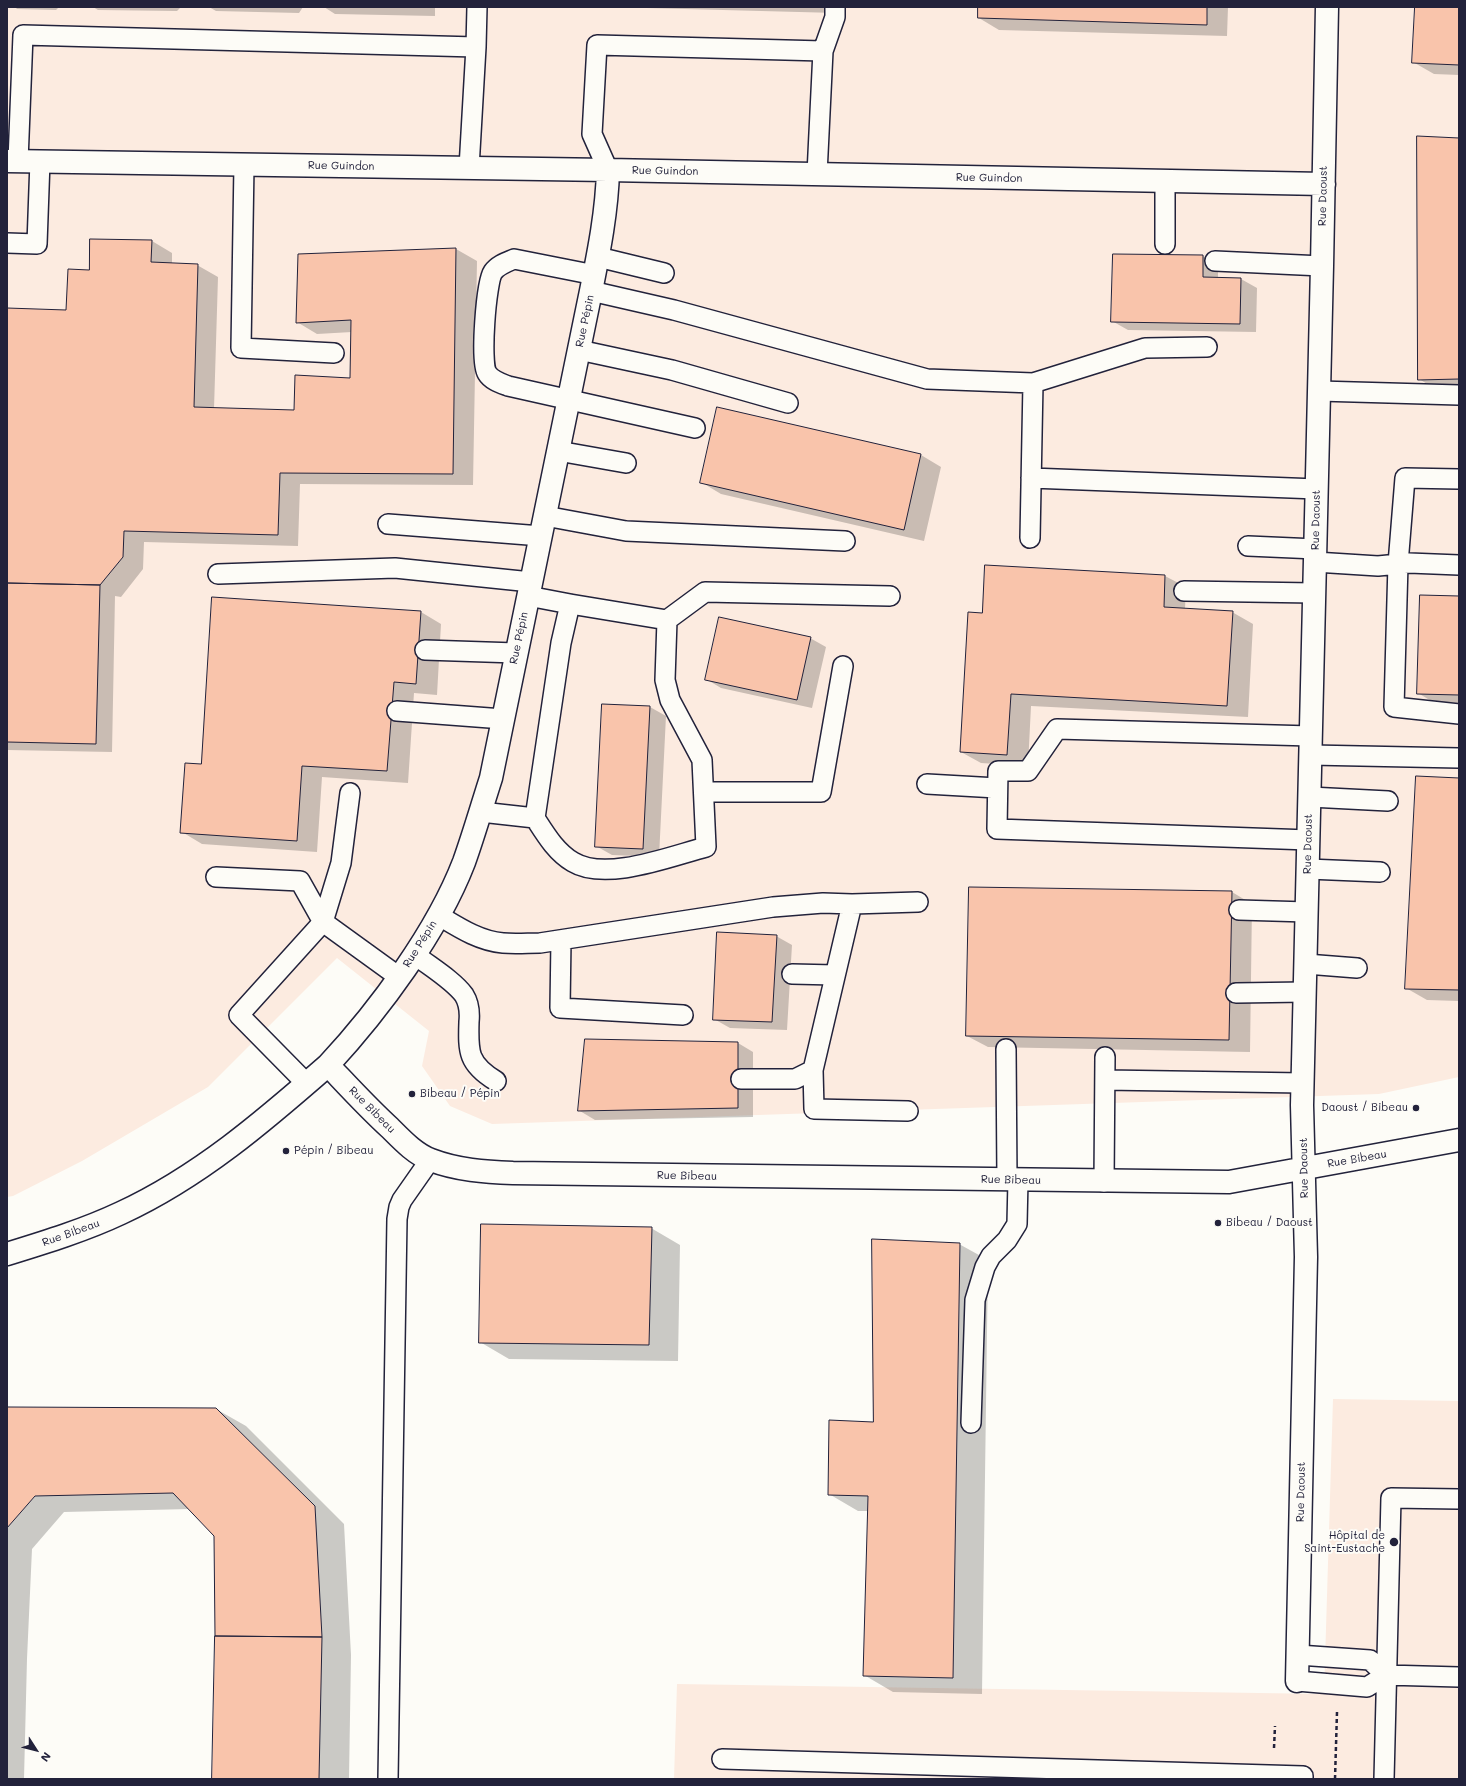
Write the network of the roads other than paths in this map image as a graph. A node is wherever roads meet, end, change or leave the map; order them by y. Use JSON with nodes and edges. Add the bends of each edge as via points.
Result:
{"nodes":[{"id":1,"x":477,"y":7,"type":"edge"},
{"id":2,"x":835,"y":7,"type":"edge"},
{"id":3,"x":1327,"y":7,"type":"edge"},
{"id":4,"x":476,"y":47,"type":"junction"},
{"id":5,"x":823,"y":51,"type":"junction"},
{"id":6,"x":13,"y":161,"type":"edge"},
{"id":7,"x":40,"y":161,"type":"junction"},
{"id":8,"x":244,"y":165,"type":"junction"},
{"id":9,"x":469,"y":168,"type":"junction"},
{"id":10,"x":608,"y":170,"type":"junction"},
{"id":11,"x":817,"y":174,"type":"junction"},
{"id":12,"x":1165,"y":181,"type":"junction"},
{"id":13,"x":1324,"y":184,"type":"junction"},
{"id":14,"x":7,"y":243,"type":"edge"},
{"id":15,"x":1165,"y":244,"type":"dead end"},
{"id":16,"x":1215,"y":261,"type":"dead end"},
{"id":17,"x":1322,"y":266,"type":"junction"},
{"id":18,"x":664,"y":274,"type":"dead end"},
{"id":19,"x":595,"y":275,"type":"junction"},
{"id":20,"x":1207,"y":347,"type":"dead end"},
{"id":21,"x":579,"y":350,"type":"junction"},
{"id":22,"x":334,"y":353,"type":"dead end"},
{"id":23,"x":1033,"y":383,"type":"junction"},
{"id":24,"x":1319,"y":391,"type":"junction"},
{"id":25,"x":1459,"y":395,"type":"edge"},
{"id":26,"x":569,"y":400,"type":"junction"},
{"id":27,"x":788,"y":403,"type":"dead end"},
{"id":28,"x":695,"y":428,"type":"dead end"},
{"id":29,"x":558,"y":451,"type":"junction"},
{"id":30,"x":626,"y":463,"type":"dead end"},
{"id":31,"x":1031,"y":478,"type":"junction"},
{"id":32,"x":1459,"y":479,"type":"edge"},
{"id":33,"x":1317,"y":489,"type":"junction"},
{"id":34,"x":388,"y":524,"type":"dead end"},
{"id":35,"x":543,"y":526,"type":"junction"},
{"id":36,"x":1030,"y":538,"type":"dead end"},
{"id":37,"x":845,"y":541,"type":"dead end"},
{"id":38,"x":1248,"y":546,"type":"dead end"},
{"id":39,"x":1315,"y":555,"type":"junction"},
{"id":40,"x":1398,"y":564,"type":"junction"},
{"id":41,"x":1459,"y":565,"type":"edge"},
{"id":42,"x":218,"y":574,"type":"dead end"},
{"id":43,"x":530,"y":589,"type":"junction"},
{"id":44,"x":1184,"y":591,"type":"dead end"},
{"id":45,"x":1314,"y":593,"type":"junction"},
{"id":46,"x":890,"y":596,"type":"dead end"},
{"id":47,"x":570,"y":604,"type":"junction"},
{"id":48,"x":667,"y":620,"type":"junction"},
{"id":49,"x":426,"y":650,"type":"dead end"},
{"id":50,"x":516,"y":654,"type":"junction"},
{"id":51,"x":843,"y":666,"type":"dead end"},
{"id":52,"x":397,"y":711,"type":"dead end"},
{"id":53,"x":1459,"y":714,"type":"edge"},
{"id":54,"x":502,"y":719,"type":"junction"},
{"id":55,"x":1311,"y":745,"type":"junction"},
{"id":56,"x":1459,"y":758,"type":"edge"},
{"id":57,"x":927,"y":784,"type":"dead end"},
{"id":58,"x":997,"y":788,"type":"junction"},
{"id":59,"x":704,"y":792,"type":"junction"},
{"id":60,"x":350,"y":793,"type":"dead end"},
{"id":61,"x":1310,"y":797,"type":"junction"},
{"id":62,"x":1388,"y":801,"type":"dead end"},
{"id":63,"x":480,"y":812,"type":"junction"},
{"id":64,"x":535,"y":818,"type":"junction"},
{"id":65,"x":1309,"y":840,"type":"junction"},
{"id":66,"x":1308,"y":869,"type":"junction"},
{"id":67,"x":1380,"y":872,"type":"dead end"},
{"id":68,"x":216,"y":876,"type":"dead end"},
{"id":69,"x":918,"y":902,"type":"dead end"},
{"id":70,"x":852,"y":904,"type":"junction"},
{"id":71,"x":1239,"y":910,"type":"dead end"},
{"id":72,"x":1307,"y":912,"type":"junction"},
{"id":73,"x":438,"y":915,"type":"junction"},
{"id":74,"x":323,"y":922,"type":"junction"},
{"id":75,"x":561,"y":940,"type":"junction"},
{"id":76,"x":414,"y":954,"type":"junction"},
{"id":77,"x":1306,"y":964,"type":"junction"},
{"id":78,"x":1358,"y":968,"type":"dead end"},
{"id":79,"x":792,"y":974,"type":"dead end"},
{"id":80,"x":835,"y":975,"type":"junction"},
{"id":81,"x":398,"y":977,"type":"junction"},
{"id":82,"x":1236,"y":992,"type":"dead end"},
{"id":83,"x":1305,"y":992,"type":"junction"},
{"id":84,"x":683,"y":1015,"type":"dead end"},
{"id":85,"x":1006,"y":1049,"type":"dead end"},
{"id":86,"x":1105,"y":1057,"type":"dead end"},
{"id":87,"x":328,"y":1064,"type":"junction"},
{"id":88,"x":813,"y":1070,"type":"junction"},
{"id":89,"x":741,"y":1079,"type":"dead end"},
{"id":90,"x":1105,"y":1080,"type":"junction"},
{"id":91,"x":496,"y":1081,"type":"dead end"},
{"id":92,"x":306,"y":1083,"type":"junction"},
{"id":93,"x":1303,"y":1083,"type":"junction"},
{"id":94,"x":908,"y":1111,"type":"dead end"},
{"id":95,"x":1459,"y":1140,"type":"edge"},
{"id":96,"x":430,"y":1160,"type":"junction"},
{"id":97,"x":1304,"y":1168,"type":"junction"},
{"id":98,"x":1012,"y":1180,"type":"junction"},
{"id":99,"x":1104,"y":1182,"type":"junction"},
{"id":100,"x":7,"y":1254,"type":"edge"},
{"id":101,"x":971,"y":1423,"type":"dead end"},
{"id":102,"x":1459,"y":1499,"type":"edge"},
{"id":103,"x":1298,"y":1655,"type":"junction"},
{"id":104,"x":1386,"y":1675,"type":"junction"},
{"id":105,"x":1459,"y":1677,"type":"edge"},
{"id":106,"x":1297,"y":1681,"type":"joint"},
{"id":107,"x":722,"y":1759,"type":"dead end"},
{"id":108,"x":388,"y":1779,"type":"edge"},
{"id":109,"x":1303,"y":1779,"type":"edge"},
{"id":110,"x":1384,"y":1779,"type":"edge"}],
"edges":[{"from":1,"to":4,"type":"lane"},
{"from":2,"to":5,"type":"lane","via":[[835,17]]},
{"from":3,"to":13,"type":"street","name":"Rue Daoust"},
{"from":4,"to":6,"type":"lane","via":[[23,35]]},
{"from":4,"to":9,"type":"lane"},
{"from":5,"to":10,"type":"lane","via":[[597,44],[592,134]]},
{"from":5,"to":11,"type":"lane"},
{"from":6,"to":7,"type":"street","name":"Rue Guindon"},
{"from":7,"to":8,"type":"street","name":"Rue Guindon"},
{"from":7,"to":14,"type":"lane","via":[[37,244]]},
{"from":8,"to":9,"type":"street","name":"Rue Guindon"},
{"from":8,"to":22,"type":"lane","via":[[241,348]]},
{"from":9,"to":10,"type":"street","name":"Rue Guindon"},
{"from":10,"to":11,"type":"street","name":"Rue Guindon"},
{"from":10,"to":19,"type":"street","name":"Rue Pépin","via":[[607,200]]},
{"from":11,"to":12,"type":"street","name":"Rue Guindon"},
{"from":12,"to":13,"type":"street","name":"Rue Guindon"},
{"from":12,"to":15,"type":"lane"},
{"from":13,"to":17,"type":"street","name":"Rue Daoust"},
{"from":16,"to":17,"type":"lane"},
{"from":17,"to":24,"type":"street","name":"Rue Daoust"},
{"from":18,"to":19,"type":"lane"},
{"from":19,"to":21,"type":"street","name":"Rue Pépin"},
{"from":19,"to":23,"type":"lane","via":[[674,310],[927,379]]},
{"from":19,"to":26,"type":"lane","via":[[514,259],[493,272],[489,284],[483,344],[486,373],[508,386]]},
{"from":20,"to":23,"type":"lane","via":[[1145,348]]},
{"from":21,"to":26,"type":"street","name":"Rue Pépin"},
{"from":21,"to":27,"type":"lane","via":[[672,370]]},
{"from":23,"to":31,"type":"lane"},
{"from":24,"to":25,"type":"lane"},
{"from":24,"to":33,"type":"street","name":"Rue Daoust"},
{"from":26,"to":28,"type":"lane"},
{"from":26,"to":29,"type":"street","name":"Rue Pépin"},
{"from":29,"to":30,"type":"lane"},
{"from":29,"to":35,"type":"street","name":"Rue Pépin"},
{"from":31,"to":33,"type":"lane"},
{"from":31,"to":36,"type":"lane"},
{"from":32,"to":40,"type":"lane","via":[[1405,478]]},
{"from":33,"to":39,"type":"street","name":"Rue Daoust"},
{"from":34,"to":35,"type":"lane"},
{"from":35,"to":37,"type":"lane"},
{"from":35,"to":43,"type":"street","name":"Rue Pépin"},
{"from":38,"to":39,"type":"lane"},
{"from":39,"to":40,"type":"lane","via":[[1378,566]]},
{"from":39,"to":45,"type":"street","name":"Rue Daoust"},
{"from":40,"to":41,"type":"lane"},
{"from":40,"to":53,"type":"lane","via":[[1394,707]]},
{"from":42,"to":43,"type":"lane","via":[[395,568]]},
{"from":43,"to":47,"type":"lane"},
{"from":43,"to":50,"type":"street","name":"Rue Pépin"},
{"from":44,"to":45,"type":"lane"},
{"from":45,"to":55,"type":"street","name":"Rue Daoust"},
{"from":46,"to":48,"type":"lane","via":[[705,592]]},
{"from":47,"to":48,"type":"lane"},
{"from":47,"to":64,"type":"lane","via":[[561,643]]},
{"from":48,"to":59,"type":"lane","via":[[665,680],[670,700],[702,760]]},
{"from":49,"to":50,"type":"lane"},
{"from":50,"to":54,"type":"street","name":"Rue Pépin"},
{"from":51,"to":59,"type":"lane","via":[[821,792]]},
{"from":52,"to":54,"type":"lane"},
{"from":54,"to":63,"type":"street","name":"Rue Pépin","via":[[491,778]]},
{"from":55,"to":56,"type":"lane"},
{"from":55,"to":58,"type":"lane","via":[[1057,729],[1028,771],[998,771]]},
{"from":55,"to":61,"type":"street","name":"Rue Daoust"},
{"from":57,"to":58,"type":"lane"},
{"from":58,"to":65,"type":"lane","via":[[997,830]]},
{"from":59,"to":64,"type":"lane","via":[[706,847],[628,868],[608,870],[574,863],[553,846]]},
{"from":60,"to":74,"type":"lane","via":[[341,863]]},
{"from":61,"to":62,"type":"lane"},
{"from":61,"to":65,"type":"street","name":"Rue Daoust"},
{"from":63,"to":64,"type":"lane"},
{"from":63,"to":73,"type":"street","name":"Rue Pépin","via":[[464,862]]},
{"from":65,"to":66,"type":"street","name":"Rue Daoust"},
{"from":66,"to":67,"type":"lane"},
{"from":66,"to":72,"type":"street","name":"Rue Daoust"},
{"from":68,"to":74,"type":"lane","via":[[300,881]]},
{"from":69,"to":70,"type":"lane"},
{"from":70,"to":75,"type":"lane","via":[[773,907]]},
{"from":70,"to":80,"type":"lane"},
{"from":71,"to":72,"type":"lane"},
{"from":72,"to":77,"type":"street","name":"Rue Daoust"},
{"from":73,"to":75,"type":"lane","via":[[473,935],[503,943],[540,944]]},
{"from":73,"to":76,"type":"street","name":"Rue Pépin"},
{"from":74,"to":81,"type":"lane"},
{"from":74,"to":92,"type":"lane","via":[[239,1014]]},
{"from":75,"to":84,"type":"lane","via":[[560,1008]]},
{"from":76,"to":81,"type":"street","name":"Rue Pépin"},
{"from":76,"to":91,"type":"lane","via":[[464,996],[470,1010],[469,1046],[473,1062],[482,1073]]},
{"from":77,"to":78,"type":"lane"},
{"from":77,"to":83,"type":"street","name":"Rue Daoust"},
{"from":79,"to":80,"type":"lane"},
{"from":80,"to":88,"type":"lane"},
{"from":81,"to":87,"type":"street","name":"Rue Pépin","via":[[366,1022]]},
{"from":82,"to":83,"type":"lane"},
{"from":83,"to":93,"type":"street","name":"Rue Daoust"},
{"from":85,"to":98,"type":"lane"},
{"from":86,"to":90,"type":"lane"},
{"from":87,"to":92,"type":"street","name":"Rue Bibeau"},
{"from":87,"to":96,"type":"street","name":"Rue Bibeau","via":[[400,1138]]},
{"from":88,"to":89,"type":"lane","via":[[795,1079]]},
{"from":88,"to":94,"type":"lane","via":[[814,1109]]},
{"from":90,"to":93,"type":"lane"},
{"from":90,"to":99,"type":"lane"},
{"from":92,"to":100,"type":"street","name":"Rue Bibeau","via":[[272,1115],[233,1145],[161,1192],[100,1223]]},
{"from":93,"to":97,"type":"street","name":"Rue Daoust"},
{"from":95,"to":97,"type":"street","name":"Rue Bibeau"},
{"from":96,"to":98,"type":"street","name":"Rue Bibeau","via":[[466,1170],[513,1173]]},
{"from":96,"to":108,"type":"lane","via":[[402,1200],[397,1219]]},
{"from":97,"to":99,"type":"street","name":"Rue Bibeau","via":[[1229,1182]]},
{"from":97,"to":103,"type":"street","name":"Rue Daoust","via":[[1306,1257]]},
{"from":98,"to":99,"type":"street","name":"Rue Bibeau"},
{"from":98,"to":101,"type":"lane","via":[[1017,1224],[1008,1240],[991,1256],[984,1267],[975,1300]]},
{"from":102,"to":104,"type":"lane","via":[[1391,1498]]},
{"from":103,"to":104,"type":"lane","via":[[1370,1660]]},
{"from":103,"to":106,"type":"street","name":"Rue Daoust"},
{"from":104,"to":105,"type":"lane"},
{"from":104,"to":106,"type":"lane","via":[[1367,1687]]},
{"from":104,"to":110,"type":"lane"},
{"from":107,"to":109,"type":"lane","via":[[1303,1776]]}]}
